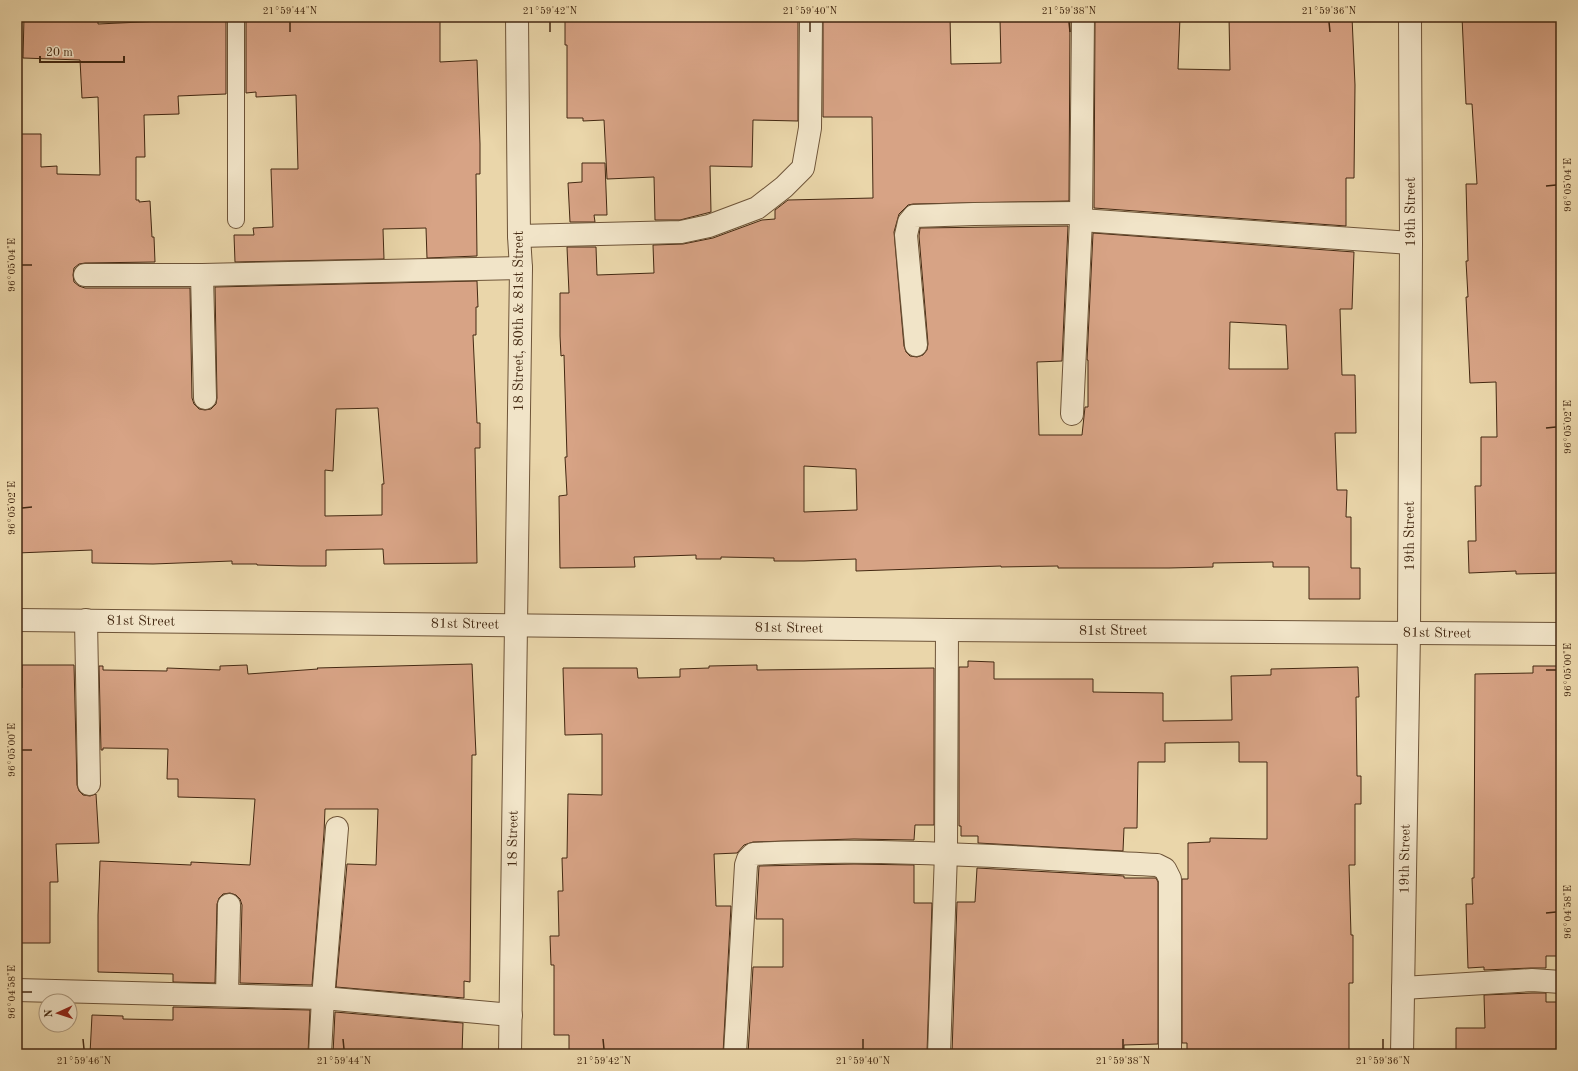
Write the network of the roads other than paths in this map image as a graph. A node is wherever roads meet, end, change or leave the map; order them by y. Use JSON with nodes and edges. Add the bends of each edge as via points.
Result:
{"nodes":[{"id":1,"x":236,"y":17,"type":"edge"},
{"id":2,"x":517,"y":17,"type":"edge"},
{"id":3,"x":811,"y":17,"type":"edge"},
{"id":4,"x":1083,"y":17,"type":"edge"},
{"id":5,"x":1410,"y":17,"type":"edge"},
{"id":6,"x":1080,"y":216,"type":"junction"},
{"id":7,"x":236,"y":220,"type":"dead end"},
{"id":8,"x":519,"y":236,"type":"junction"},
{"id":9,"x":1411,"y":243,"type":"junction"},
{"id":10,"x":521,"y":268,"type":"junction"},
{"id":11,"x":85,"y":275,"type":"dead end"},
{"id":12,"x":202,"y":276,"type":"junction"},
{"id":13,"x":916,"y":345,"type":"dead end"},
{"id":14,"x":205,"y":398,"type":"dead end"},
{"id":15,"x":1072,"y":414,"type":"dead end"},
{"id":16,"x":17,"y":620,"type":"edge"},
{"id":17,"x":86,"y":620,"type":"junction"},
{"id":18,"x":517,"y":625,"type":"junction"},
{"id":19,"x":947,"y":630,"type":"junction"},
{"id":20,"x":1409,"y":632,"type":"junction"},
{"id":21,"x":1561,"y":634,"type":"edge"},
{"id":22,"x":89,"y":784,"type":"dead end"},
{"id":23,"x":337,"y":828,"type":"dead end"},
{"id":24,"x":946,"y":853,"type":"junction"},
{"id":25,"x":229,"y":905,"type":"dead end"},
{"id":26,"x":1561,"y":982,"type":"edge"},
{"id":27,"x":1402,"y":988,"type":"junction"},
{"id":28,"x":17,"y":990,"type":"edge"},
{"id":29,"x":227,"y":995,"type":"junction"},
{"id":30,"x":323,"y":998,"type":"junction"},
{"id":31,"x":511,"y":1015,"type":"junction"},
{"id":32,"x":320,"y":1054,"type":"edge"},
{"id":33,"x":510,"y":1054,"type":"edge"},
{"id":34,"x":735,"y":1054,"type":"edge"},
{"id":35,"x":939,"y":1054,"type":"edge"},
{"id":36,"x":1170,"y":1054,"type":"edge"},
{"id":37,"x":1402,"y":1054,"type":"edge"}],
"edges":[{"from":1,"to":7,"type":"lane"},
{"from":2,"to":8,"type":"street","name":"18 Street, 80th & 81st Street"},
{"from":3,"to":8,"type":"street","via":[[810,128],[803,168],[757,208],[709,226],[681,232]]},
{"from":4,"to":6,"type":"street"},
{"from":5,"to":9,"type":"street","name":"19th Street"},
{"from":6,"to":9,"type":"street"},
{"from":6,"to":13,"type":"street","via":[[914,216],[909,222],[906,235]]},
{"from":6,"to":15,"type":"street"},
{"from":8,"to":10,"type":"street","name":"18 Street, 80th & 81st Street"},
{"from":9,"to":20,"type":"street","name":"19th Street"},
{"from":10,"to":12,"type":"street"},
{"from":10,"to":18,"type":"street","name":"18 Street, 80th & 81st Street"},
{"from":11,"to":12,"type":"street"},
{"from":12,"to":14,"type":"street"},
{"from":16,"to":17,"type":"street","name":"81st Street"},
{"from":17,"to":18,"type":"street","name":"81st Street"},
{"from":17,"to":22,"type":"street"},
{"from":18,"to":19,"type":"street","name":"81st Street"},
{"from":18,"to":31,"type":"street","name":"18 Street"},
{"from":19,"to":20,"type":"street","name":"81st Street"},
{"from":19,"to":24,"type":"street"},
{"from":20,"to":21,"type":"street","name":"81st Street"},
{"from":20,"to":27,"type":"street","name":"19th Street"},
{"from":23,"to":30,"type":"street"},
{"from":24,"to":34,"type":"street","via":[[753,854],[748,859],[746,873]]},
{"from":24,"to":35,"type":"street"},
{"from":24,"to":36,"type":"street","via":[[1157,865],[1165,869],[1170,879]]},
{"from":25,"to":29,"type":"street"},
{"from":26,"to":27,"type":"street","via":[[1532,980]]},
{"from":27,"to":37,"type":"street","name":"19th Street"},
{"from":28,"to":29,"type":"street"},
{"from":29,"to":30,"type":"street"},
{"from":30,"to":31,"type":"street"},
{"from":30,"to":32,"type":"street"},
{"from":31,"to":33,"type":"street","name":"18 Street"}]}
